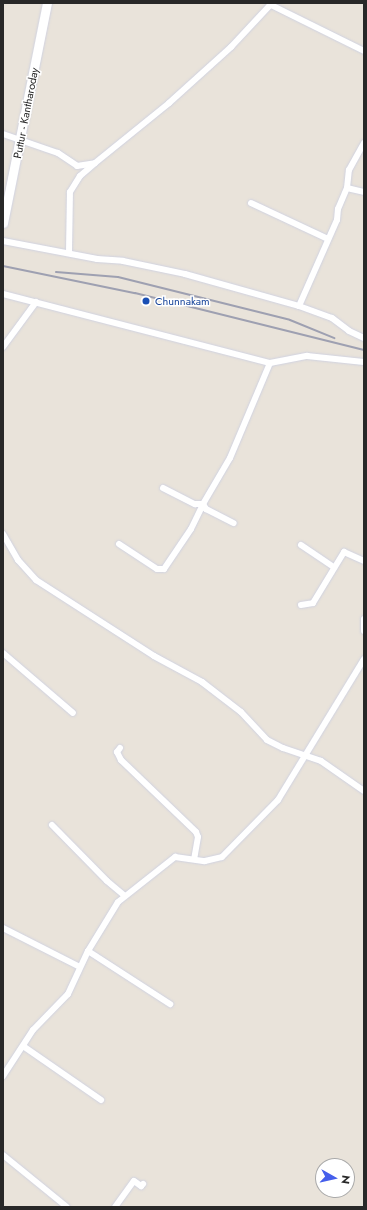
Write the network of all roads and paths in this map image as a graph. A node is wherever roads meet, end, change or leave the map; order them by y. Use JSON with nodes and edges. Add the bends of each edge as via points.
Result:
{"nodes":[{"id":1,"x":47,"y":3,"type":"edge"},
{"id":2,"x":271,"y":4,"type":"edge"},
{"id":3,"x":364,"y":51,"type":"edge"},
{"id":4,"x":3,"y":134,"type":"edge"},
{"id":5,"x":20,"y":141,"type":"junction"},
{"id":6,"x":364,"y":143,"type":"edge"},
{"id":7,"x":96,"y":163,"type":"junction"},
{"id":8,"x":347,"y":188,"type":"junction"},
{"id":9,"x":364,"y":192,"type":"edge"},
{"id":10,"x":251,"y":203,"type":"dead end"},
{"id":11,"x":3,"y":223,"type":"edge"},
{"id":12,"x":328,"y":239,"type":"junction"},
{"id":13,"x":3,"y":241,"type":"edge"},
{"id":14,"x":69,"y":253,"type":"junction"},
{"id":15,"x":3,"y":294,"type":"edge"},
{"id":16,"x":36,"y":302,"type":"junction"},
{"id":17,"x":299,"y":306,"type":"junction"},
{"id":18,"x":364,"y":338,"type":"edge"},
{"id":19,"x":3,"y":347,"type":"edge"},
{"id":20,"x":364,"y":362,"type":"edge"},
{"id":21,"x":270,"y":363,"type":"junction"},
{"id":22,"x":163,"y":488,"type":"dead end"},
{"id":23,"x":203,"y":504,"type":"junction"},
{"id":24,"x":234,"y":523,"type":"dead end"},
{"id":25,"x":3,"y":534,"type":"edge"},
{"id":26,"x":119,"y":544,"type":"dead end"},
{"id":27,"x":301,"y":545,"type":"dead end"},
{"id":28,"x":364,"y":561,"type":"edge"},
{"id":29,"x":334,"y":567,"type":"junction"},
{"id":30,"x":301,"y":605,"type":"dead end"},
{"id":31,"x":364,"y":619,"type":"edge"},
{"id":32,"x":364,"y":631,"type":"edge"},
{"id":33,"x":3,"y":653,"type":"edge"},
{"id":34,"x":364,"y":659,"type":"edge"},
{"id":35,"x":73,"y":713,"type":"dead end"},
{"id":36,"x":120,"y":748,"type":"dead end"},
{"id":37,"x":306,"y":754,"type":"junction"},
{"id":38,"x":364,"y":791,"type":"edge"},
{"id":39,"x":52,"y":824,"type":"dead end"},
{"id":40,"x":194,"y":859,"type":"junction"},
{"id":41,"x":125,"y":896,"type":"junction"},
{"id":42,"x":3,"y":928,"type":"edge"},
{"id":43,"x":88,"y":951,"type":"junction"},
{"id":44,"x":80,"y":967,"type":"junction"},
{"id":45,"x":170,"y":1004,"type":"dead end"},
{"id":46,"x":23,"y":1046,"type":"junction"},
{"id":47,"x":3,"y":1076,"type":"edge"},
{"id":48,"x":101,"y":1100,"type":"dead end"},
{"id":49,"x":3,"y":1155,"type":"edge"},
{"id":50,"x":143,"y":1184,"type":"dead end"},
{"id":51,"x":67,"y":1207,"type":"edge"},
{"id":52,"x":115,"y":1207,"type":"edge"}],
"edges":[{"from":1,"to":5,"type":"main road","name":"Puttur - Kantharoday"},
{"from":2,"to":3,"type":"street"},
{"from":2,"to":7,"type":"street","via":[[231,47],[169,103]]},
{"from":4,"to":5,"type":"street"},
{"from":5,"to":7,"type":"street","via":[[58,154],[77,166]]},
{"from":5,"to":11,"type":"main road","name":"Puttur - Kantharoday"},
{"from":6,"to":8,"type":"street","via":[[349,170]]},
{"from":7,"to":14,"type":"street","via":[[80,176],[70,192]]},
{"from":8,"to":9,"type":"street"},
{"from":8,"to":12,"type":"street"},
{"from":10,"to":12,"type":"street"},
{"from":12,"to":17,"type":"street"},
{"from":13,"to":14,"type":"street"},
{"from":14,"to":17,"type":"street","via":[[185,274]]},
{"from":15,"to":16,"type":"street"},
{"from":16,"to":19,"type":"street"},
{"from":16,"to":21,"type":"street"},
{"from":17,"to":18,"type":"street","via":[[332,318],[349,331]]},
{"from":20,"to":21,"type":"street","via":[[307,356]]},
{"from":21,"to":23,"type":"street","via":[[230,458]]},
{"from":22,"to":23,"type":"street","via":[[195,504]]},
{"from":23,"to":24,"type":"street","via":[[206,509]]},
{"from":23,"to":26,"type":"street","via":[[191,529],[164,569],[157,569]]},
{"from":25,"to":37,"type":"street","via":[[18,560],[36,580],[154,656],[202,682],[241,712],[267,740],[282,748]]},
{"from":27,"to":29,"type":"street"},
{"from":28,"to":29,"type":"street","via":[[344,552]]},
{"from":29,"to":30,"type":"street","via":[[313,603]]},
{"from":31,"to":32,"type":"street"},
{"from":33,"to":35,"type":"street"},
{"from":34,"to":37,"type":"street"},
{"from":36,"to":40,"type":"street","via":[[117,752],[121,760],[196,832],[198,837]]},
{"from":37,"to":38,"type":"street","via":[[321,760]]},
{"from":37,"to":40,"type":"street","via":[[278,800],[222,857],[205,861]]},
{"from":39,"to":41,"type":"street"},
{"from":40,"to":41,"type":"street","via":[[175,856]]},
{"from":41,"to":43,"type":"street","via":[[118,902]]},
{"from":42,"to":44,"type":"street"},
{"from":43,"to":44,"type":"street"},
{"from":43,"to":45,"type":"street"},
{"from":44,"to":46,"type":"street","via":[[68,994],[33,1030]]},
{"from":46,"to":47,"type":"street"},
{"from":46,"to":48,"type":"street"},
{"from":49,"to":51,"type":"street"},
{"from":50,"to":52,"type":"street","via":[[141,1186],[134,1181]]}]}
